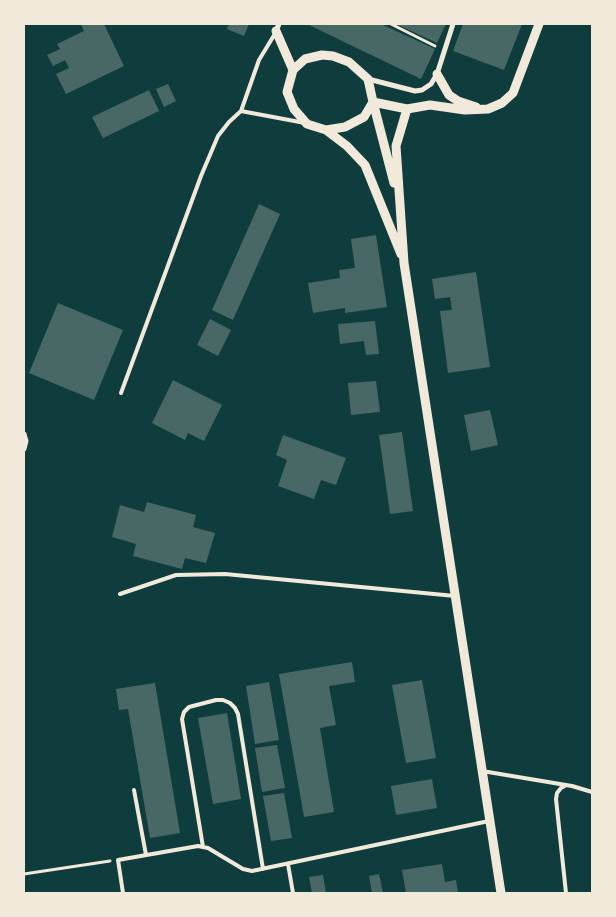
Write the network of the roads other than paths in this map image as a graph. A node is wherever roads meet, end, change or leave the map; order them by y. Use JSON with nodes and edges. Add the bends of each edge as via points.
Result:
{"nodes":[{"id":1,"x":453,"y":24,"type":"edge"},
{"id":2,"x":539,"y":24,"type":"edge"},
{"id":3,"x":277,"y":28,"type":"edge"},
{"id":4,"x":293,"y":70,"type":"junction"},
{"id":5,"x":436,"y":74,"type":"junction"},
{"id":6,"x":368,"y":79,"type":"junction"},
{"id":7,"x":373,"y":102,"type":"junction"},
{"id":8,"x":407,"y":109,"type":"junction"},
{"id":9,"x":488,"y":109,"type":"junction"},
{"id":10,"x":241,"y":111,"type":"junction"},
{"id":11,"x":307,"y":124,"type":"junction"},
{"id":12,"x":326,"y":130,"type":"junction"},
{"id":13,"x":400,"y":205,"type":"junction"},
{"id":14,"x":404,"y":263,"type":"junction"},
{"id":15,"x":121,"y":393,"type":"dead end"},
{"id":16,"x":24,"y":434,"type":"edge"},
{"id":17,"x":24,"y":449,"type":"edge"},
{"id":18,"x":120,"y":594,"type":"dead end"},
{"id":19,"x":455,"y":596,"type":"junction"},
{"id":20,"x":482,"y":771,"type":"junction"},
{"id":21,"x":572,"y":786,"type":"junction"},
{"id":22,"x":134,"y":790,"type":"dead end"},
{"id":23,"x":592,"y":792,"type":"edge"},
{"id":24,"x":490,"y":821,"type":"junction"},
{"id":25,"x":203,"y":847,"type":"junction"},
{"id":26,"x":146,"y":855,"type":"junction"},
{"id":27,"x":288,"y":864,"type":"junction"},
{"id":28,"x":263,"y":870,"type":"junction"},
{"id":29,"x":123,"y":893,"type":"edge"},
{"id":30,"x":293,"y":893,"type":"edge"},
{"id":31,"x":501,"y":893,"type":"edge"},
{"id":32,"x":566,"y":893,"type":"edge"}],
"edges":[{"from":1,"to":5,"type":"street"},
{"from":2,"to":9,"type":"street","via":[[513,93]]},
{"from":3,"to":4,"type":"street"},
{"from":3,"to":10,"type":"lane","via":[[259,60]]},
{"from":4,"to":6,"type":"street","via":[[305,59],[334,56],[349,62]]},
{"from":4,"to":11,"type":"street","via":[[287,92],[294,109]]},
{"from":5,"to":6,"type":"street","via":[[431,84],[415,91]]},
{"from":5,"to":9,"type":"street","via":[[449,95],[458,101]]},
{"from":6,"to":7,"type":"street"},
{"from":7,"to":8,"type":"street"},
{"from":7,"to":12,"type":"street","via":[[364,117],[345,127]]},
{"from":7,"to":13,"type":"street"},
{"from":8,"to":9,"type":"street","via":[[430,105],[465,110]]},
{"from":8,"to":13,"type":"street","via":[[396,146]]},
{"from":10,"to":11,"type":"lane"},
{"from":10,"to":15,"type":"lane","via":[[218,136]]},
{"from":11,"to":12,"type":"street"},
{"from":12,"to":14,"type":"street","via":[[365,165]]},
{"from":13,"to":14,"type":"street"},
{"from":14,"to":19,"type":"street"},
{"from":16,"to":17,"type":"street"},
{"from":18,"to":19,"type":"lane","via":[[176,575],[225,574]]},
{"from":19,"to":20,"type":"street"},
{"from":20,"to":21,"type":"lane"},
{"from":20,"to":24,"type":"street"},
{"from":21,"to":23,"type":"lane"},
{"from":21,"to":32,"type":"lane","via":[[561,788],[556,799]]},
{"from":22,"to":26,"type":"lane"},
{"from":24,"to":27,"type":"lane"},
{"from":24,"to":31,"type":"street"},
{"from":25,"to":26,"type":"lane"},
{"from":25,"to":28,"type":"lane","via":[[243,869]]},
{"from":25,"to":28,"type":"lane","via":[[182,718],[189,707],[223,700],[230,702],[238,714]]},
{"from":26,"to":29,"type":"lane","via":[[118,860]]},
{"from":27,"to":28,"type":"lane"},
{"from":27,"to":30,"type":"lane"}]}
